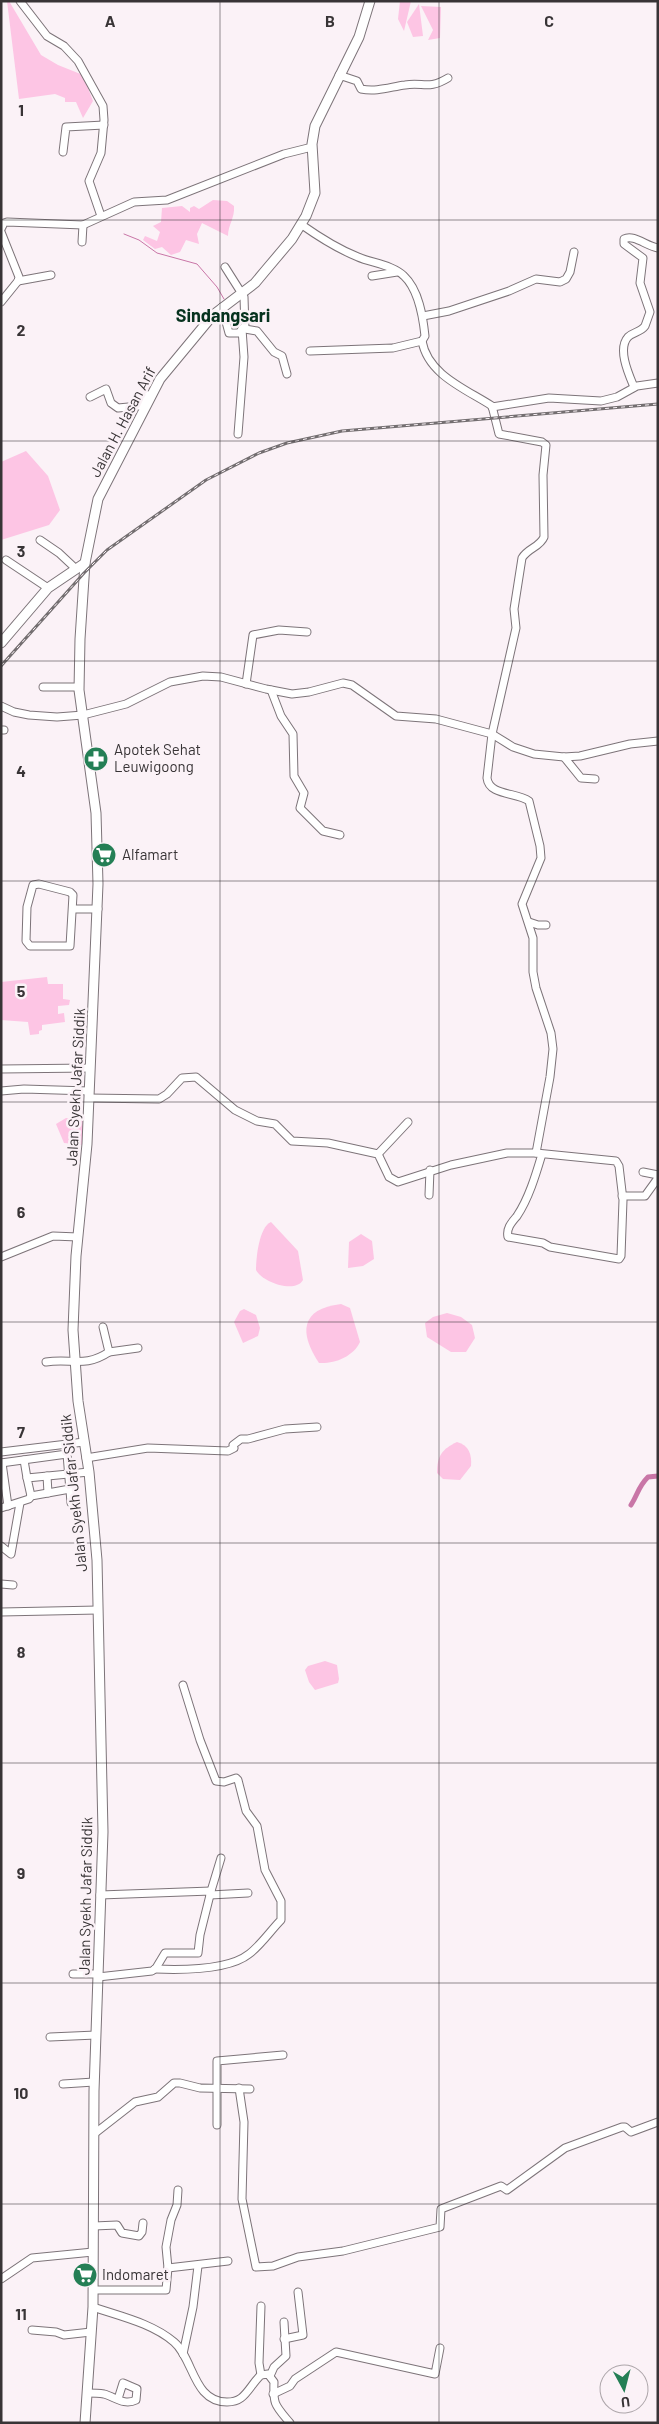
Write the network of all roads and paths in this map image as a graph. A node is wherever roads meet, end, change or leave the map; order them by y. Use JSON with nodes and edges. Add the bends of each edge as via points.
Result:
{"nodes":[{"id":1,"x":20,"y":1,"type":"edge"},
{"id":2,"x":370,"y":1,"type":"edge"},
{"id":3,"x":339,"y":76,"type":"junction"},
{"id":4,"x":448,"y":78,"type":"dead end"},
{"id":5,"x":104,"y":125,"type":"junction"},
{"id":6,"x":312,"y":147,"type":"junction"},
{"id":7,"x":63,"y":152,"type":"dead end"},
{"id":8,"x":101,"y":216,"type":"junction"},
{"id":9,"x":83,"y":225,"type":"junction"},
{"id":10,"x":306,"y":228,"type":"junction"},
{"id":11,"x":1,"y":231,"type":"edge"},
{"id":12,"x":82,"y":242,"type":"dead end"},
{"id":13,"x":658,"y":248,"type":"edge"},
{"id":14,"x":574,"y":252,"type":"dead end"},
{"id":15,"x":225,"y":267,"type":"dead end"},
{"id":16,"x":400,"y":272,"type":"junction"},
{"id":17,"x":51,"y":275,"type":"dead end"},
{"id":18,"x":372,"y":276,"type":"dead end"},
{"id":19,"x":18,"y":281,"type":"junction"},
{"id":20,"x":243,"y":297,"type":"junction"},
{"id":21,"x":1,"y":302,"type":"edge"},
{"id":22,"x":225,"y":304,"type":"junction"},
{"id":23,"x":423,"y":316,"type":"junction"},
{"id":24,"x":243,"y":327,"type":"junction"},
{"id":25,"x":422,"y":341,"type":"junction"},
{"id":26,"x":310,"y":351,"type":"dead end"},
{"id":27,"x":287,"y":374,"type":"dead end"},
{"id":28,"x":160,"y":379,"type":"junction"},
{"id":29,"x":658,"y":382,"type":"edge"},
{"id":30,"x":634,"y":388,"type":"junction"},
{"id":31,"x":90,"y":397,"type":"dead end"},
{"id":32,"x":492,"y":407,"type":"junction"},
{"id":33,"x":238,"y":434,"type":"dead end"},
{"id":34,"x":40,"y":540,"type":"dead end"},
{"id":35,"x":6,"y":560,"type":"dead end"},
{"id":36,"x":85,"y":563,"type":"junction"},
{"id":37,"x":75,"y":568,"type":"junction"},
{"id":38,"x":48,"y":588,"type":"junction"},
{"id":39,"x":307,"y":632,"type":"dead end"},
{"id":40,"x":1,"y":643,"type":"edge"},
{"id":41,"x":246,"y":684,"type":"junction"},
{"id":42,"x":42,"y":687,"type":"dead end"},
{"id":43,"x":79,"y":687,"type":"junction"},
{"id":44,"x":271,"y":690,"type":"junction"},
{"id":45,"x":1,"y":706,"type":"edge"},
{"id":46,"x":83,"y":715,"type":"junction"},
{"id":47,"x":492,"y":734,"type":"junction"},
{"id":48,"x":658,"y":741,"type":"edge"},
{"id":49,"x":564,"y":758,"type":"junction"},
{"id":50,"x":595,"y":779,"type":"dead end"},
{"id":51,"x":340,"y":835,"type":"dead end"},
{"id":52,"x":73,"y":909,"type":"junction"},
{"id":53,"x":98,"y":909,"type":"junction"},
{"id":54,"x":529,"y":922,"type":"junction"},
{"id":55,"x":546,"y":924,"type":"dead end"},
{"id":56,"x":90,"y":1068,"type":"junction"},
{"id":57,"x":1,"y":1069,"type":"edge"},
{"id":58,"x":1,"y":1091,"type":"edge"},
{"id":59,"x":89,"y":1095,"type":"junction"},
{"id":60,"x":408,"y":1122,"type":"dead end"},
{"id":61,"x":539,"y":1153,"type":"junction"},
{"id":62,"x":378,"y":1154,"type":"junction"},
{"id":63,"x":430,"y":1170,"type":"junction"},
{"id":64,"x":643,"y":1172,"type":"dead end"},
{"id":65,"x":658,"y":1176,"type":"edge"},
{"id":66,"x":429,"y":1195,"type":"dead end"},
{"id":67,"x":622,"y":1196,"type":"junction"},
{"id":68,"x":78,"y":1237,"type":"junction"},
{"id":69,"x":1,"y":1257,"type":"edge"},
{"id":70,"x":103,"y":1327,"type":"dead end"},
{"id":71,"x":138,"y":1348,"type":"dead end"},
{"id":72,"x":108,"y":1352,"type":"junction"},
{"id":73,"x":46,"y":1362,"type":"dead end"},
{"id":74,"x":75,"y":1362,"type":"junction"},
{"id":75,"x":317,"y":1427,"type":"dead end"},
{"id":76,"x":84,"y":1442,"type":"junction"},
{"id":77,"x":1,"y":1452,"type":"edge"},
{"id":78,"x":86,"y":1458,"type":"junction"},
{"id":79,"x":24,"y":1460,"type":"junction"},
{"id":80,"x":2,"y":1463,"type":"edge"},
{"id":81,"x":69,"y":1472,"type":"junction"},
{"id":82,"x":89,"y":1472,"type":"junction"},
{"id":83,"x":47,"y":1476,"type":"junction"},
{"id":84,"x":28,"y":1478,"type":"junction"},
{"id":85,"x":70,"y":1489,"type":"junction"},
{"id":86,"x":48,"y":1493,"type":"junction"},
{"id":87,"x":31,"y":1496,"type":"junction"},
{"id":88,"x":20,"y":1503,"type":"junction"},
{"id":89,"x":71,"y":1503,"type":"dead end"},
{"id":90,"x":5,"y":1507,"type":"edge"},
{"id":91,"x":1,"y":1546,"type":"edge"},
{"id":92,"x":1,"y":1584,"type":"edge"},
{"id":93,"x":13,"y":1585,"type":"dead end"},
{"id":94,"x":98,"y":1610,"type":"junction"},
{"id":95,"x":1,"y":1611,"type":"edge"},
{"id":96,"x":183,"y":1684,"type":"dead end"},
{"id":97,"x":221,"y":1858,"type":"dead end"},
{"id":98,"x":210,"y":1893,"type":"junction"},
{"id":99,"x":248,"y":1893,"type":"dead end"},
{"id":100,"x":100,"y":1894,"type":"junction"},
{"id":101,"x":155,"y":1970,"type":"junction"},
{"id":102,"x":73,"y":1974,"type":"dead end"},
{"id":103,"x":98,"y":1975,"type":"junction"},
{"id":104,"x":96,"y":2035,"type":"junction"},
{"id":105,"x":50,"y":2037,"type":"dead end"},
{"id":106,"x":283,"y":2055,"type":"dead end"},
{"id":107,"x":94,"y":2082,"type":"junction"},
{"id":108,"x":63,"y":2084,"type":"dead end"},
{"id":109,"x":216,"y":2088,"type":"junction"},
{"id":110,"x":239,"y":2088,"type":"junction"},
{"id":111,"x":250,"y":2089,"type":"dead end"},
{"id":112,"x":658,"y":2122,"type":"edge"},
{"id":113,"x":217,"y":2125,"type":"dead end"},
{"id":114,"x":94,"y":2134,"type":"junction"},
{"id":115,"x":178,"y":2190,"type":"dead end"},
{"id":116,"x":143,"y":2223,"type":"dead end"},
{"id":117,"x":94,"y":2226,"type":"junction"},
{"id":118,"x":93,"y":2252,"type":"junction"},
{"id":119,"x":228,"y":2261,"type":"dead end"},
{"id":120,"x":198,"y":2266,"type":"junction"},
{"id":121,"x":168,"y":2268,"type":"junction"},
{"id":122,"x":1,"y":2279,"type":"edge"},
{"id":123,"x":93,"y":2290,"type":"junction"},
{"id":124,"x":298,"y":2292,"type":"dead end"},
{"id":125,"x":261,"y":2306,"type":"dead end"},
{"id":126,"x":93,"y":2307,"type":"junction"},
{"id":127,"x":284,"y":2322,"type":"dead end"},
{"id":128,"x":32,"y":2330,"type":"dead end"},
{"id":129,"x":91,"y":2332,"type":"junction"},
{"id":130,"x":284,"y":2339,"type":"junction"},
{"id":131,"x":440,"y":2348,"type":"dead end"},
{"id":132,"x":183,"y":2354,"type":"junction"},
{"id":133,"x":261,"y":2375,"type":"junction"},
{"id":134,"x":270,"y":2376,"type":"junction"},
{"id":135,"x":86,"y":2393,"type":"junction"},
{"id":136,"x":272,"y":2394,"type":"junction"},
{"id":137,"x":118,"y":2399,"type":"dead end"},
{"id":138,"x":84,"y":2423,"type":"edge"},
{"id":139,"x":290,"y":2423,"type":"edge"}],
"edges":[{"from":1,"to":5,"type":"street","via":[[47,36],[64,46],[78,62],[103,106]]},
{"from":2,"to":3,"type":"main road","name":"Jalan H. Hasan Arif","via":[[358,37]]},
{"from":3,"to":4,"type":"street","via":[[357,81],[361,89],[374,91],[408,84],[432,86]]},
{"from":3,"to":6,"type":"main road","name":"Jalan H. Hasan Arif","via":[[317,122]]},
{"from":5,"to":7,"type":"street","via":[[66,127]]},
{"from":5,"to":8,"type":"street","via":[[100,159],[95,163],[89,181]]},
{"from":6,"to":8,"type":"street","via":[[277,157],[173,198],[134,202]]},
{"from":6,"to":10,"type":"main road","name":"Jalan H. Hasan Arif","via":[[315,193]]},
{"from":8,"to":9,"type":"street"},
{"from":9,"to":11,"type":"street","via":[[7,222]]},
{"from":9,"to":12,"type":"street"},
{"from":10,"to":16,"type":"street","via":[[357,257]]},
{"from":10,"to":20,"type":"main road","name":"Jalan H. Hasan Arif"},
{"from":11,"to":19,"type":"street","via":[[18,273]]},
{"from":13,"to":30,"type":"street","via":[[632,238],[624,239],[624,244],[643,258],[640,283],[650,312],[646,326],[626,342],[624,362]]},
{"from":14,"to":23,"type":"street","via":[[570,272],[560,282],[536,279],[449,311]]},
{"from":15,"to":20,"type":"street"},
{"from":16,"to":18,"type":"street"},
{"from":16,"to":23,"type":"street","via":[[410,282]]},
{"from":17,"to":19,"type":"street"},
{"from":19,"to":21,"type":"street"},
{"from":20,"to":22,"type":"main road","name":"Jalan H. Hasan Arif"},
{"from":20,"to":24,"type":"street"},
{"from":22,"to":24,"type":"street","via":[[228,331],[236,334]]},
{"from":22,"to":28,"type":"main road","name":"Jalan H. Hasan Arif"},
{"from":23,"to":25,"type":"street","via":[[425,336]]},
{"from":24,"to":27,"type":"street","via":[[257,331],[274,352],[282,356]]},
{"from":24,"to":33,"type":"street"},
{"from":25,"to":26,"type":"street","via":[[393,348]]},
{"from":25,"to":32,"type":"street","via":[[424,354],[450,382]]},
{"from":28,"to":31,"type":"street","via":[[139,406],[113,406],[106,390]]},
{"from":28,"to":36,"type":"main road","name":"Jalan H. Hasan Arif","via":[[98,499]]},
{"from":29,"to":30,"type":"street"},
{"from":30,"to":32,"type":"street","via":[[601,401],[549,398]]},
{"from":32,"to":47,"type":"street","via":[[498,434],[544,442],[547,451],[543,475],[544,537],[522,558],[514,609],[516,628]]},
{"from":34,"to":37,"type":"street"},
{"from":35,"to":38,"type":"street"},
{"from":36,"to":37,"type":"main road"},
{"from":36,"to":43,"type":"main road","name":"Jalan Syekh Jafar Siddik"},
{"from":37,"to":38,"type":"main road"},
{"from":38,"to":40,"type":"main road"},
{"from":39,"to":41,"type":"street","via":[[279,630],[253,635]]},
{"from":41,"to":44,"type":"street"},
{"from":41,"to":46,"type":"street","via":[[221,676],[180,680],[126,704]]},
{"from":42,"to":43,"type":"street"},
{"from":43,"to":46,"type":"main road","name":"Jalan Syekh Jafar Siddik"},
{"from":44,"to":47,"type":"street","via":[[302,693],[347,683],[396,716],[436,719]]},
{"from":44,"to":51,"type":"street","via":[[294,738],[294,776],[304,793],[300,808],[323,831]]},
{"from":45,"to":46,"type":"street","via":[[29,716]]},
{"from":46,"to":53,"type":"main road","name":"Jalan Syekh Jafar Siddik","via":[[98,835]]},
{"from":47,"to":49,"type":"street","via":[[522,751]]},
{"from":47,"to":54,"type":"street","via":[[487,781],[494,788],[528,801],[540,846],[540,863],[522,904]]},
{"from":48,"to":49,"type":"street"},
{"from":49,"to":50,"type":"street","via":[[581,778]]},
{"from":52,"to":52,"type":"street","via":[[70,892],[34,885],[27,907],[28,945],[70,946]]},
{"from":52,"to":53,"type":"street"},
{"from":53,"to":56,"type":"main road","name":"Jalan Syekh Jafar Siddik"},
{"from":54,"to":55,"type":"street"},
{"from":54,"to":61,"type":"street","via":[[536,988],[553,1049]]},
{"from":56,"to":57,"type":"street"},
{"from":56,"to":59,"type":"main road","name":"Jalan Syekh Jafar Siddik"},
{"from":58,"to":59,"type":"street","via":[[30,1089]]},
{"from":59,"to":62,"type":"street","via":[[159,1099],[182,1078],[196,1077],[235,1110],[257,1121],[275,1124],[292,1141],[328,1143]]},
{"from":59,"to":68,"type":"main road","name":"Jalan Syekh Jafar Siddik"},
{"from":60,"to":62,"type":"street"},
{"from":61,"to":63,"type":"street","via":[[506,1153]]},
{"from":61,"to":67,"type":"street","via":[[616,1161]]},
{"from":61,"to":67,"type":"street","via":[[534,1178],[509,1227],[507,1233],[510,1238],[619,1259]]},
{"from":62,"to":63,"type":"street","via":[[395,1182]]},
{"from":63,"to":66,"type":"street"},
{"from":64,"to":65,"type":"street"},
{"from":65,"to":67,"type":"street","via":[[646,1196]]},
{"from":68,"to":69,"type":"street","via":[[53,1236]]},
{"from":68,"to":74,"type":"main road","name":"Jalan Syekh Jafar Siddik","via":[[73,1310]]},
{"from":70,"to":72,"type":"street"},
{"from":71,"to":72,"type":"street"},
{"from":72,"to":74,"type":"street","via":[[92,1361]]},
{"from":73,"to":74,"type":"street"},
{"from":74,"to":76,"type":"main road","name":"Jalan Syekh Jafar Siddik"},
{"from":75,"to":78,"type":"street","via":[[285,1429],[241,1439],[228,1451],[150,1448]]},
{"from":76,"to":77,"type":"street"},
{"from":76,"to":78,"type":"main road","name":"Jalan Syekh Jafar Siddik"},
{"from":78,"to":82,"type":"main road","name":"Jalan Syekh Jafar Siddik"},
{"from":79,"to":80,"type":"street"},
{"from":79,"to":81,"type":"street","via":[[66,1453]]},
{"from":79,"to":84,"type":"street"},
{"from":80,"to":90,"type":"street"},
{"from":81,"to":82,"type":"street"},
{"from":81,"to":83,"type":"street"},
{"from":81,"to":85,"type":"street"},
{"from":82,"to":94,"type":"main road","name":"Jalan Syekh Jafar Siddik"},
{"from":83,"to":84,"type":"street"},
{"from":83,"to":86,"type":"street"},
{"from":84,"to":87,"type":"street"},
{"from":85,"to":86,"type":"street"},
{"from":85,"to":89,"type":"street"},
{"from":86,"to":87,"type":"street"},
{"from":87,"to":88,"type":"street"},
{"from":88,"to":90,"type":"street"},
{"from":88,"to":91,"type":"street","via":[[11,1554]]},
{"from":92,"to":93,"type":"street"},
{"from":94,"to":95,"type":"street"},
{"from":94,"to":100,"type":"main road","name":"Jalan Syekh Jafar Siddik"},
{"from":96,"to":101,"type":"street","via":[[216,1781],[238,1780],[246,1811],[257,1826],[265,1870],[281,1901],[281,1920],[250,1954],[236,1961],[193,1969]]},
{"from":97,"to":98,"type":"street"},
{"from":98,"to":99,"type":"street"},
{"from":98,"to":100,"type":"street"},
{"from":98,"to":101,"type":"street","via":[[198,1953],[166,1953]]},
{"from":100,"to":103,"type":"main road","name":"Jalan Syekh Jafar Siddik"},
{"from":101,"to":103,"type":"street"},
{"from":102,"to":103,"type":"street"},
{"from":103,"to":104,"type":"main road","name":"Jalan Syekh Jafar Siddik"},
{"from":104,"to":105,"type":"street"},
{"from":104,"to":107,"type":"main road","name":"Jalan Syekh Jafar Siddik"},
{"from":106,"to":109,"type":"street","via":[[217,2061]]},
{"from":107,"to":108,"type":"street"},
{"from":107,"to":114,"type":"main road","name":"Jalan Syekh Jafar Siddik"},
{"from":109,"to":110,"type":"street"},
{"from":109,"to":113,"type":"street"},
{"from":109,"to":114,"type":"street","via":[[174,2083],[158,2096],[135,2102]]},
{"from":110,"to":111,"type":"street"},
{"from":110,"to":112,"type":"street","via":[[244,2122],[242,2199],[256,2267],[343,2251],[440,2227],[441,2209],[501,2186],[507,2190],[565,2148],[624,2127],[631,2132]]},
{"from":114,"to":117,"type":"main road","name":"Jalan Syekh Jafar Siddik"},
{"from":115,"to":121,"type":"street","via":[[166,2248]]},
{"from":116,"to":117,"type":"street","via":[[139,2236],[122,2233],[117,2225]]},
{"from":117,"to":118,"type":"main road","name":"Jalan Syekh Jafar Siddik"},
{"from":118,"to":122,"type":"street","via":[[32,2258]]},
{"from":118,"to":123,"type":"main road","name":"Jalan Syekh Jafar Siddik"},
{"from":119,"to":120,"type":"street"},
{"from":120,"to":121,"type":"street"},
{"from":120,"to":132,"type":"street"},
{"from":121,"to":123,"type":"street","via":[[166,2290]]},
{"from":123,"to":126,"type":"main road","name":"Jalan Syekh Jafar Siddik"},
{"from":124,"to":130,"type":"street","via":[[303,2335]]},
{"from":125,"to":133,"type":"street"},
{"from":126,"to":129,"type":"main road","name":"Jalan Syekh Jafar Siddik"},
{"from":126,"to":132,"type":"street","via":[[157,2331],[172,2340]]},
{"from":127,"to":130,"type":"street"},
{"from":128,"to":129,"type":"street","via":[[64,2335]]},
{"from":129,"to":135,"type":"main road","name":"Jalan Syekh Jafar Siddik"},
{"from":130,"to":134,"type":"street","via":[[286,2356]]},
{"from":131,"to":136,"type":"street","via":[[435,2374],[336,2352],[290,2386]]},
{"from":132,"to":133,"type":"street","via":[[201,2389],[218,2401],[237,2401]]},
{"from":133,"to":134,"type":"street"},
{"from":134,"to":136,"type":"street","via":[[274,2382]]},
{"from":135,"to":137,"type":"street","via":[[106,2394]]},
{"from":135,"to":138,"type":"main road","name":"Jalan Syekh Jafar Siddik"},
{"from":136,"to":139,"type":"street","via":[[275,2405]]}]}
